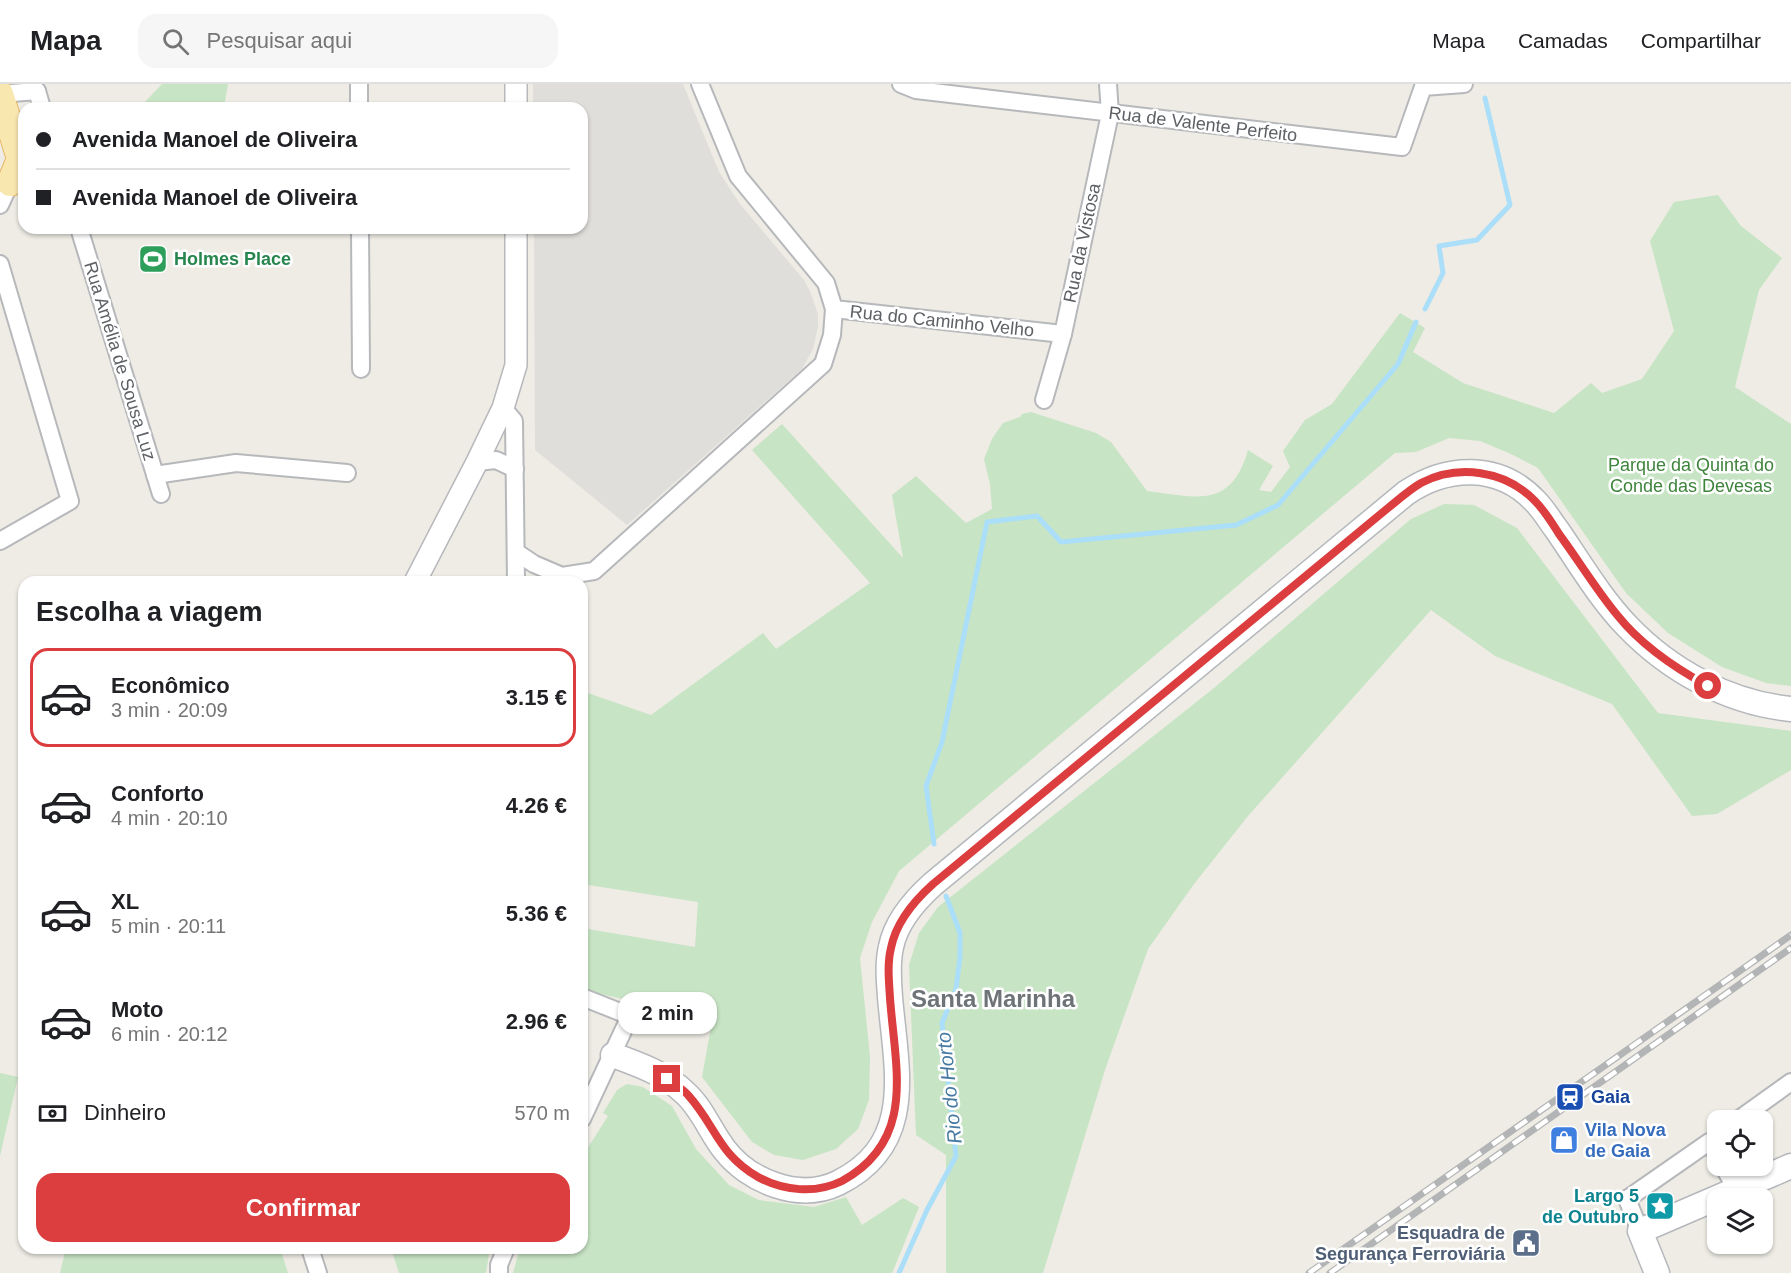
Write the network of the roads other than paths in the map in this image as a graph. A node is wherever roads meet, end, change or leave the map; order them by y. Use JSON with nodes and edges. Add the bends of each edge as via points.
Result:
{"nodes":[{"id":1,"x":359,"y":84,"type":"edge"},
{"id":2,"x":516,"y":84,"type":"edge"},
{"id":3,"x":700,"y":84,"type":"edge"},
{"id":4,"x":904,"y":84,"type":"edge"},
{"id":5,"x":1108,"y":84,"type":"edge"},
{"id":6,"x":1464,"y":84,"type":"edge"},
{"id":7,"x":40,"y":88,"type":"edge"},
{"id":8,"x":0,"y":94,"type":"edge"},
{"id":9,"x":360,"y":102,"type":"edge"},
{"id":10,"x":516,"y":102,"type":"edge"},
{"id":11,"x":1110,"y":114,"type":"junction"},
{"id":12,"x":18,"y":152,"type":"edge"},
{"id":13,"x":18,"y":164,"type":"edge"},
{"id":14,"x":5,"y":194,"type":"edge"},
{"id":15,"x":81,"y":234,"type":"edge"},
{"id":16,"x":360,"y":234,"type":"edge"},
{"id":17,"x":516,"y":234,"type":"edge"},
{"id":18,"x":0,"y":264,"type":"edge"},
{"id":19,"x":834,"y":309,"type":"junction"},
{"id":20,"x":1063,"y":334,"type":"junction"},
{"id":21,"x":361,"y":369,"type":"dead end"},
{"id":22,"x":1044,"y":400,"type":"dead end"},
{"id":23,"x":503,"y":408,"type":"junction"},
{"id":24,"x":477,"y":462,"type":"junction"},
{"id":25,"x":515,"y":470,"type":"junction"},
{"id":26,"x":347,"y":473,"type":"dead end"},
{"id":27,"x":155,"y":475,"type":"junction"},
{"id":28,"x":161,"y":494,"type":"dead end"},
{"id":29,"x":0,"y":541,"type":"edge"},
{"id":30,"x":516,"y":552,"type":"junction"},
{"id":31,"x":418,"y":576,"type":"edge"},
{"id":32,"x":516,"y":576,"type":"edge"},
{"id":33,"x":1791,"y":709,"type":"edge"},
{"id":34,"x":588,"y":999,"type":"edge"},
{"id":35,"x":613,"y":1055,"type":"junction"},
{"id":36,"x":1791,"y":1082,"type":"edge"},
{"id":37,"x":588,"y":1107,"type":"edge"},
{"id":38,"x":1752,"y":1110,"type":"edge"},
{"id":39,"x":1707,"y":1150,"type":"edge"},
{"id":40,"x":1791,"y":1166,"type":"edge"},
{"id":41,"x":1742,"y":1188,"type":"edge"},
{"id":42,"x":1707,"y":1203,"type":"edge"},
{"id":43,"x":1640,"y":1231,"type":"junction"},
{"id":44,"x":312,"y":1254,"type":"edge"},
{"id":45,"x":504,"y":1254,"type":"edge"},
{"id":46,"x":318,"y":1273,"type":"edge"},
{"id":47,"x":499,"y":1273,"type":"edge"},
{"id":48,"x":1657,"y":1273,"type":"edge"}],
"edges":[{"from":1,"to":9,"type":"street"},
{"from":2,"to":10,"type":"street"},
{"from":3,"to":19,"type":"street","name":"Rua do Caminho Velho","via":[[738,176],[826,283]]},
{"from":4,"to":11,"type":"street","name":"Rua de Valente Perfeito","via":[[915,90]]},
{"from":5,"to":11,"type":"street","name":"Rua da Vistosa"},
{"from":6,"to":11,"type":"street","name":"Rua de Valente Perfeito","via":[[1422,87],[1402,147]]},
{"from":7,"to":8,"type":"street"},
{"from":8,"to":12,"type":"main road"},
{"from":11,"to":20,"type":"street","name":"Rua da Vistosa"},
{"from":13,"to":14,"type":"main road"},
{"from":15,"to":27,"type":"street","name":"Rua Amélia de Sousa Luz"},
{"from":16,"to":21,"type":"street"},
{"from":17,"to":23,"type":"street","via":[[516,365]]},
{"from":18,"to":29,"type":"street","via":[[70,501]]},
{"from":19,"to":20,"type":"street","name":"Rua do Caminho Velho"},
{"from":19,"to":30,"type":"street","via":[[823,364],[594,571],[562,576]]},
{"from":20,"to":22,"type":"street","name":"Rua da Vistosa"},
{"from":23,"to":24,"type":"street"},
{"from":23,"to":25,"type":"street","via":[[514,421]]},
{"from":24,"to":25,"type":"street","via":[[496,460]]},
{"from":24,"to":31,"type":"street"},
{"from":25,"to":30,"type":"street"},
{"from":26,"to":27,"type":"street","via":[[236,463]]},
{"from":27,"to":28,"type":"street","name":"Rua Amélia de Sousa Luz"},
{"from":30,"to":32,"type":"street"},
{"from":33,"to":35,"type":"main road","via":[[1736,698],[1694,678],[1653,650],[1618,616],[1543,511],[1516,486],[1473,472],[1442,475],[1406,493],[915,902],[895,933],[889,962],[897,1089],[894,1118],[882,1146],[860,1169],[835,1184],[807,1189],[790,1189],[759,1178],[733,1160],[679,1087]]},
{"from":34,"to":35,"type":"street","via":[[630,1016]]},
{"from":35,"to":37,"type":"street"},
{"from":36,"to":38,"type":"street"},
{"from":39,"to":43,"type":"street","via":[[1627,1199]]},
{"from":40,"to":41,"type":"main road"},
{"from":42,"to":43,"type":"main road"},
{"from":43,"to":48,"type":"main road"},
{"from":44,"to":46,"type":"street"},
{"from":45,"to":47,"type":"street"}]}
